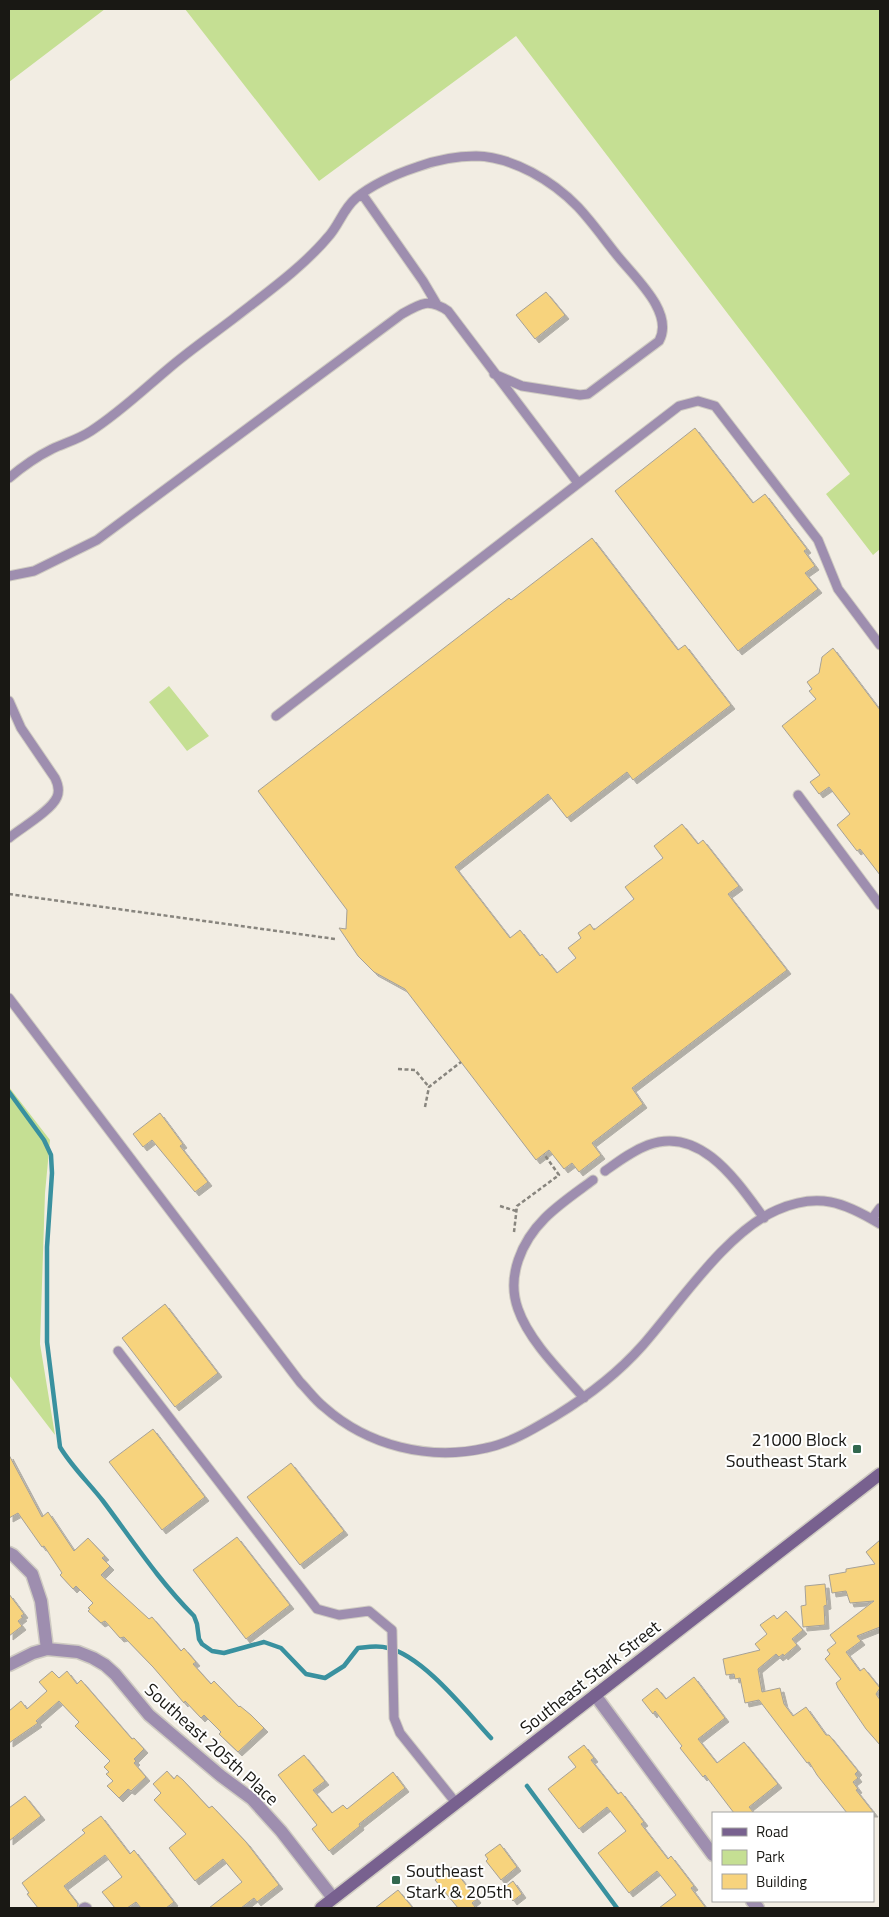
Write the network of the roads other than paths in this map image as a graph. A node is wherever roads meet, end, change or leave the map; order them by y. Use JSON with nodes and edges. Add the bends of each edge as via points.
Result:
{"nodes":[{"id":1,"x":362,"y":194,"type":"junction"},
{"id":2,"x":436,"y":303,"type":"junction"},
{"id":3,"x":494,"y":374,"type":"junction"},
{"id":4,"x":9,"y":478,"type":"edge"},
{"id":5,"x":578,"y":483,"type":"junction"},
{"id":6,"x":9,"y":576,"type":"edge"},
{"id":7,"x":880,"y":645,"type":"edge"},
{"id":8,"x":9,"y":701,"type":"edge"},
{"id":9,"x":276,"y":716,"type":"dead end"},
{"id":10,"x":798,"y":795,"type":"dead end"},
{"id":11,"x":9,"y":838,"type":"edge"},
{"id":12,"x":880,"y":905,"type":"edge"},
{"id":13,"x":9,"y":998,"type":"edge"},
{"id":14,"x":605,"y":1171,"type":"dead end"},
{"id":15,"x":593,"y":1180,"type":"dead end"},
{"id":16,"x":880,"y":1208,"type":"edge"},
{"id":17,"x":764,"y":1218,"type":"junction"},
{"id":18,"x":876,"y":1222,"type":"edge"},
{"id":19,"x":118,"y":1351,"type":"dead end"},
{"id":20,"x":584,"y":1398,"type":"junction"},
{"id":21,"x":880,"y":1474,"type":"edge"},
{"id":22,"x":9,"y":1553,"type":"edge"},
{"id":23,"x":47,"y":1649,"type":"junction"},
{"id":24,"x":9,"y":1665,"type":"edge"},
{"id":25,"x":595,"y":1695,"type":"junction"},
{"id":26,"x":456,"y":1803,"type":"junction"},
{"id":27,"x":712,"y":1854,"type":"edge"},
{"id":28,"x":334,"y":1898,"type":"junction"},
{"id":29,"x":83,"y":1908,"type":"edge"},
{"id":30,"x":87,"y":1908,"type":"edge"},
{"id":31,"x":321,"y":1908,"type":"edge"}],
"edges":[{"from":1,"to":2,"type":"lane"},
{"from":1,"to":3,"type":"lane","via":[[403,172],[439,159],[476,156],[499,159],[545,181],[577,207],[659,308],[663,321],[659,341],[588,394],[522,386]]},
{"from":1,"to":4,"type":"lane","via":[[346,208],[329,236],[303,261],[126,406],[89,432],[35,459]]},
{"from":2,"to":3,"type":"lane","via":[[448,311]]},
{"from":2,"to":6,"type":"lane","via":[[420,304],[402,314],[97,540],[34,571]]},
{"from":3,"to":5,"type":"lane"},
{"from":5,"to":7,"type":"lane","via":[[679,406],[698,401],[715,406],[818,540],[838,589]]},
{"from":5,"to":9,"type":"lane"},
{"from":8,"to":11,"type":"lane","via":[[21,728],[56,778],[58,787],[52,805]]},
{"from":10,"to":12,"type":"lane"},
{"from":13,"to":20,"type":"lane","via":[[300,1382],[323,1407],[347,1425],[403,1449],[457,1453],[514,1439]]},
{"from":14,"to":17,"type":"lane","via":[[630,1153],[650,1144],[673,1141],[694,1146],[734,1176]]},
{"from":15,"to":20,"type":"lane","via":[[546,1216],[534,1230],[521,1250],[514,1287],[517,1307],[526,1325]]},
{"from":16,"to":18,"type":"lane"},
{"from":17,"to":18,"type":"lane","via":[[797,1203],[819,1200],[849,1206]]},
{"from":17,"to":20,"type":"lane","via":[[738,1236],[624,1365]]},
{"from":19,"to":26,"type":"lane","via":[[317,1609],[339,1615],[369,1611],[392,1630],[394,1718],[400,1732]]},
{"from":21,"to":25,"type":"main road","name":"Southeast Stark Street"},
{"from":22,"to":23,"type":"street","via":[[32,1574],[41,1601]]},
{"from":23,"to":24,"type":"street","name":"Southeast 205th Place"},
{"from":23,"to":28,"type":"street","name":"Southeast 205th Place","via":[[78,1652],[105,1665],[149,1716],[252,1799]]},
{"from":25,"to":26,"type":"main road","name":"Southeast Stark Street"},
{"from":25,"to":27,"type":"street"},
{"from":26,"to":28,"type":"main road","name":"Southeast Stark Street"},
{"from":28,"to":31,"type":"main road","name":"Southeast Stark Street"},
{"from":29,"to":30,"type":"lane"}]}
